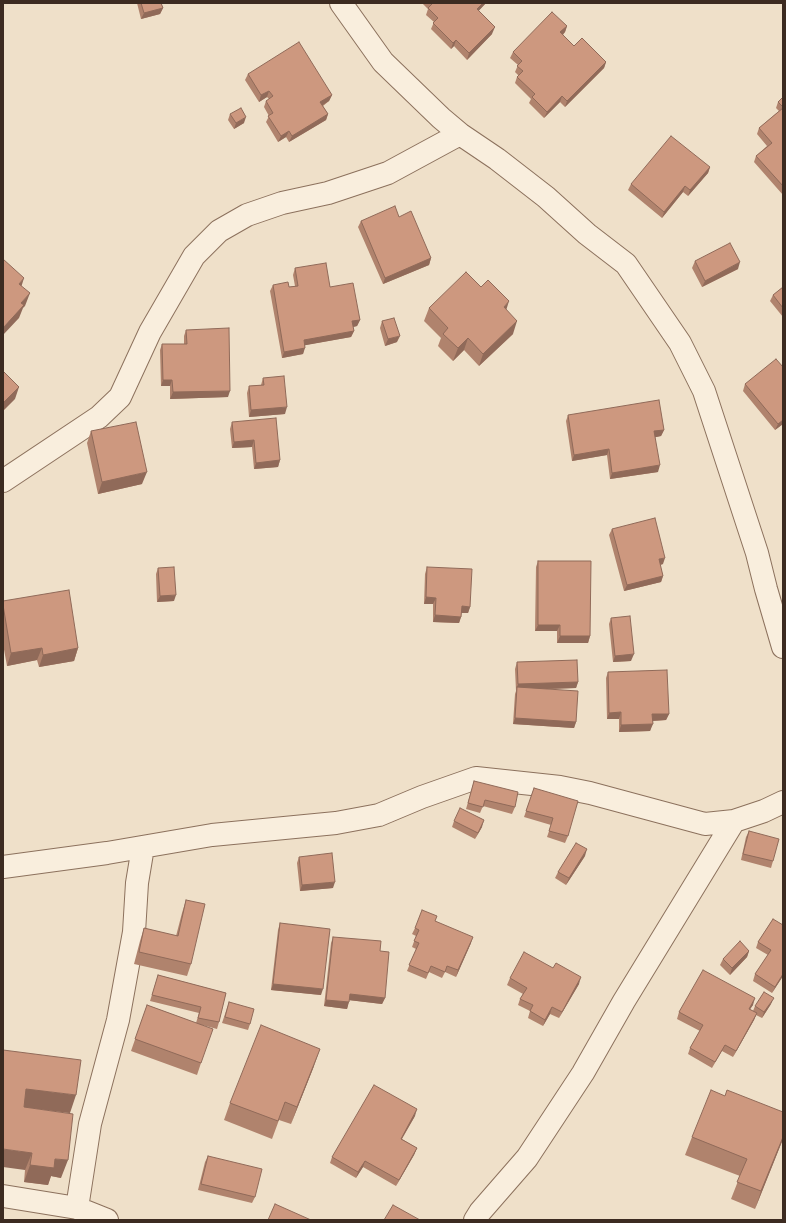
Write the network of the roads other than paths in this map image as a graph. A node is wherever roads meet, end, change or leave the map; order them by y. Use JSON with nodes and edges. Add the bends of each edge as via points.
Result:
{"nodes":[{"id":1,"x":341,"y":3,"type":"edge"},
{"id":2,"x":460,"y":134,"type":"junction"},
{"id":3,"x":3,"y":481,"type":"edge"},
{"id":4,"x":783,"y":647,"type":"edge"},
{"id":5,"x":783,"y":802,"type":"edge"},
{"id":6,"x":734,"y":821,"type":"junction"},
{"id":7,"x":143,"y":847,"type":"junction"},
{"id":8,"x":3,"y":867,"type":"edge"},
{"id":9,"x":3,"y":1196,"type":"edge"},
{"id":10,"x":77,"y":1208,"type":"junction"},
{"id":11,"x":107,"y":1220,"type":"edge"},
{"id":12,"x":475,"y":1220,"type":"edge"}],
"edges":[{"from":1,"to":2,"type":"street","via":[[383,62]]},
{"from":2,"to":3,"type":"street","via":[[388,173],[328,193],[282,203],[247,215],[219,231],[194,256],[150,332],[120,397],[99,418]]},
{"from":2,"to":4,"type":"street","via":[[510,168],[626,264],[680,343],[704,392],[758,553]]},
{"from":5,"to":6,"type":"street"},
{"from":6,"to":7,"type":"street","via":[[705,824],[590,793],[560,787],[476,778],[379,815],[336,823],[212,835]]},
{"from":6,"to":12,"type":"street","via":[[624,1001],[583,1074],[527,1158]]},
{"from":7,"to":8,"type":"street"},
{"from":7,"to":10,"type":"street","via":[[137,883],[134,932],[118,1020],[90,1124]]},
{"from":9,"to":10,"type":"street"},
{"from":10,"to":11,"type":"street"}]}
